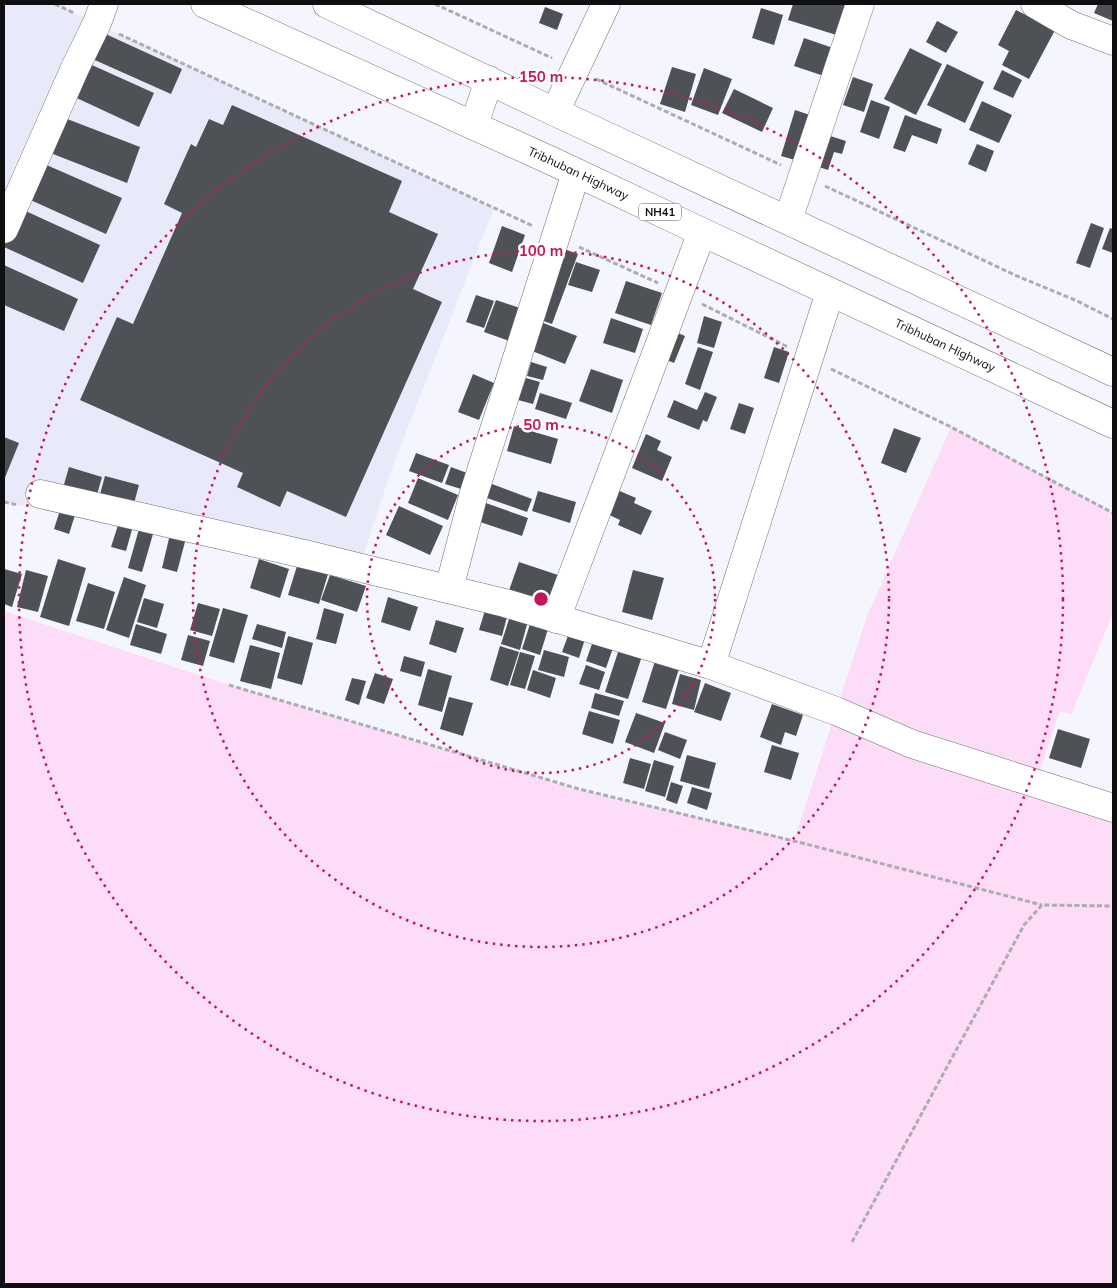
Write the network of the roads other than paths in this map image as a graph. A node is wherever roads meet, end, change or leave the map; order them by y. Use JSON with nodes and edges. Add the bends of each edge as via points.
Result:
{"nodes":[{"id":1,"x":205,"y":4,"type":"edge"},
{"id":2,"x":327,"y":4,"type":"edge"},
{"id":3,"x":606,"y":4,"type":"edge"},
{"id":4,"x":860,"y":4,"type":"edge"},
{"id":5,"x":1035,"y":4,"type":"edge"},
{"id":6,"x":100,"y":14,"type":"edge"},
{"id":7,"x":1113,"y":41,"type":"edge"},
{"id":8,"x":489,"y":80,"type":"junction"},
{"id":9,"x":555,"y":112,"type":"junction"},
{"id":10,"x":474,"y":125,"type":"junction"},
{"id":11,"x":576,"y":173,"type":"junction"},
{"id":12,"x":788,"y":220,"type":"junction"},
{"id":13,"x":4,"y":229,"type":"edge"},
{"id":14,"x":702,"y":232,"type":"junction"},
{"id":15,"x":830,"y":292,"type":"junction"},
{"id":16,"x":1113,"y":372,"type":"edge"},
{"id":17,"x":1113,"y":424,"type":"edge"},
{"id":18,"x":40,"y":494,"type":"dead end"},
{"id":19,"x":449,"y":589,"type":"junction"},
{"id":20,"x":556,"y":619,"type":"junction"},
{"id":21,"x":711,"y":666,"type":"junction"},
{"id":22,"x":1113,"y":808,"type":"edge"}],
"edges":[{"from":1,"to":10,"type":"main road","name":"Tribhuban Highway","number":"NH41"},
{"from":2,"to":8,"type":"main road"},
{"from":3,"to":9,"type":"main road"},
{"from":4,"to":12,"type":"main road"},
{"from":5,"to":7,"type":"main road","via":[[1071,25]]},
{"from":6,"to":13,"type":"main road"},
{"from":8,"to":9,"type":"main road"},
{"from":8,"to":10,"type":"main road"},
{"from":9,"to":12,"type":"main road"},
{"from":10,"to":11,"type":"main road","name":"Tribhuban Highway","number":"NH41"},
{"from":11,"to":14,"type":"main road","name":"Tribhuban Highway","number":"NH41"},
{"from":11,"to":19,"type":"main road","via":[[474,493]]},
{"from":12,"to":16,"type":"main road"},
{"from":14,"to":15,"type":"main road","name":"Tribhuban Highway","number":"NH41"},
{"from":14,"to":20,"type":"main road"},
{"from":15,"to":17,"type":"main road","name":"Tribhuban Highway","number":"NH41"},
{"from":15,"to":21,"type":"main road"},
{"from":18,"to":19,"type":"main road"},
{"from":19,"to":20,"type":"main road"},
{"from":20,"to":21,"type":"main road"},
{"from":21,"to":22,"type":"main road","via":[[836,711],[912,744]]}]}
